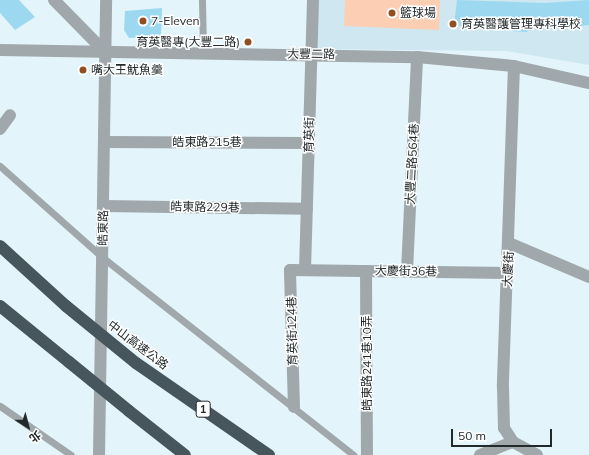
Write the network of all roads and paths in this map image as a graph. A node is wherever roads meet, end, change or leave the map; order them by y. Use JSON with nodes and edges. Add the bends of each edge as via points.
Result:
{"nodes":[{"id":1,"x":54,"y":0,"type":"edge"},
{"id":2,"x":106,"y":0,"type":"edge"},
{"id":3,"x":202,"y":0,"type":"edge"},
{"id":4,"x":313,"y":0,"type":"edge"},
{"id":5,"x":0,"y":50,"type":"edge"},
{"id":6,"x":106,"y":53,"type":"junction"},
{"id":7,"x":202,"y":53,"type":"junction"},
{"id":8,"x":311,"y":54,"type":"junction"},
{"id":9,"x":417,"y":57,"type":"junction"},
{"id":10,"x":514,"y":66,"type":"junction"},
{"id":11,"x":589,"y":82,"type":"edge"},
{"id":12,"x":10,"y":115,"type":"dead end"},
{"id":13,"x":0,"y":129,"type":"edge"},
{"id":14,"x":104,"y":142,"type":"junction"},
{"id":15,"x":309,"y":143,"type":"junction"},
{"id":16,"x":0,"y":166,"type":"edge"},
{"id":17,"x":103,"y":206,"type":"junction"},
{"id":18,"x":307,"y":209,"type":"junction"},
{"id":19,"x":509,"y":243,"type":"junction"},
{"id":20,"x":0,"y":246,"type":"edge"},
{"id":21,"x":102,"y":257,"type":"junction"},
{"id":22,"x":305,"y":270,"type":"junction"},
{"id":23,"x":366,"y":271,"type":"junction"},
{"id":24,"x":407,"y":271,"type":"junction"},
{"id":25,"x":508,"y":273,"type":"junction"},
{"id":26,"x":589,"y":278,"type":"edge"},
{"id":27,"x":0,"y":306,"type":"edge"},
{"id":28,"x":0,"y":406,"type":"edge"},
{"id":29,"x":294,"y":407,"type":"junction"},
{"id":30,"x":513,"y":442,"type":"junction"},
{"id":31,"x":72,"y":455,"type":"edge"},
{"id":32,"x":99,"y":455,"type":"edge"},
{"id":33,"x":185,"y":455,"type":"edge"},
{"id":34,"x":269,"y":455,"type":"edge"},
{"id":35,"x":354,"y":455,"type":"edge"},
{"id":36,"x":367,"y":455,"type":"edge"},
{"id":37,"x":480,"y":455,"type":"edge"},
{"id":38,"x":537,"y":455,"type":"edge"}],
"edges":[{"from":1,"to":6,"type":"street"},
{"from":2,"to":6,"type":"street","name":"皓東路"},
{"from":3,"to":7,"type":"lane"},
{"from":4,"to":8,"type":"street","name":"育英街"},
{"from":5,"to":6,"type":"street","name":"大豐二路"},
{"from":6,"to":7,"type":"street","name":"大豐二路"},
{"from":6,"to":14,"type":"street","name":"皓東路"},
{"from":7,"to":8,"type":"street","name":"大豐二路"},
{"from":8,"to":9,"type":"street","name":"大豐二路"},
{"from":8,"to":15,"type":"street","name":"育英街"},
{"from":9,"to":10,"type":"street","name":"大豐二路"},
{"from":9,"to":24,"type":"street","name":"大豐二路564巷"},
{"from":10,"to":11,"type":"street","name":"大豐二路"},
{"from":10,"to":19,"type":"street","name":"大慶街"},
{"from":12,"to":13,"type":"street"},
{"from":14,"to":15,"type":"street","name":"皓東路215巷"},
{"from":14,"to":17,"type":"street","name":"皓東路"},
{"from":15,"to":18,"type":"street","name":"育英街"},
{"from":16,"to":21,"type":"lane"},
{"from":17,"to":18,"type":"street","name":"皓東路229巷"},
{"from":17,"to":21,"type":"street","name":"皓東路"},
{"from":18,"to":22,"type":"street","name":"育英街"},
{"from":19,"to":25,"type":"street","name":"大慶街"},
{"from":19,"to":26,"type":"street"},
{"from":20,"to":34,"type":"highway","name":"中山高速公路","number":"1","bridge":true,"via":[[66,306],[136,363]]},
{"from":21,"to":29,"type":"lane"},
{"from":21,"to":32,"type":"street","name":"皓東路"},
{"from":22,"to":23,"type":"street","name":"大慶街36巷"},
{"from":22,"to":29,"type":"street","name":"育英街124巷","via":[[290,270]]},
{"from":23,"to":24,"type":"street","name":"大慶街36巷"},
{"from":23,"to":36,"type":"street","name":"皓東路241巷10弄"},
{"from":24,"to":25,"type":"street","name":"大慶街36巷"},
{"from":25,"to":30,"type":"street","name":"大慶街","via":[[503,387],[504,428]]},
{"from":27,"to":33,"type":"highway","bridge":true},
{"from":28,"to":31,"type":"lane"},
{"from":29,"to":35,"type":"lane"},
{"from":30,"to":37,"type":"street"},
{"from":30,"to":38,"type":"street"}]}
